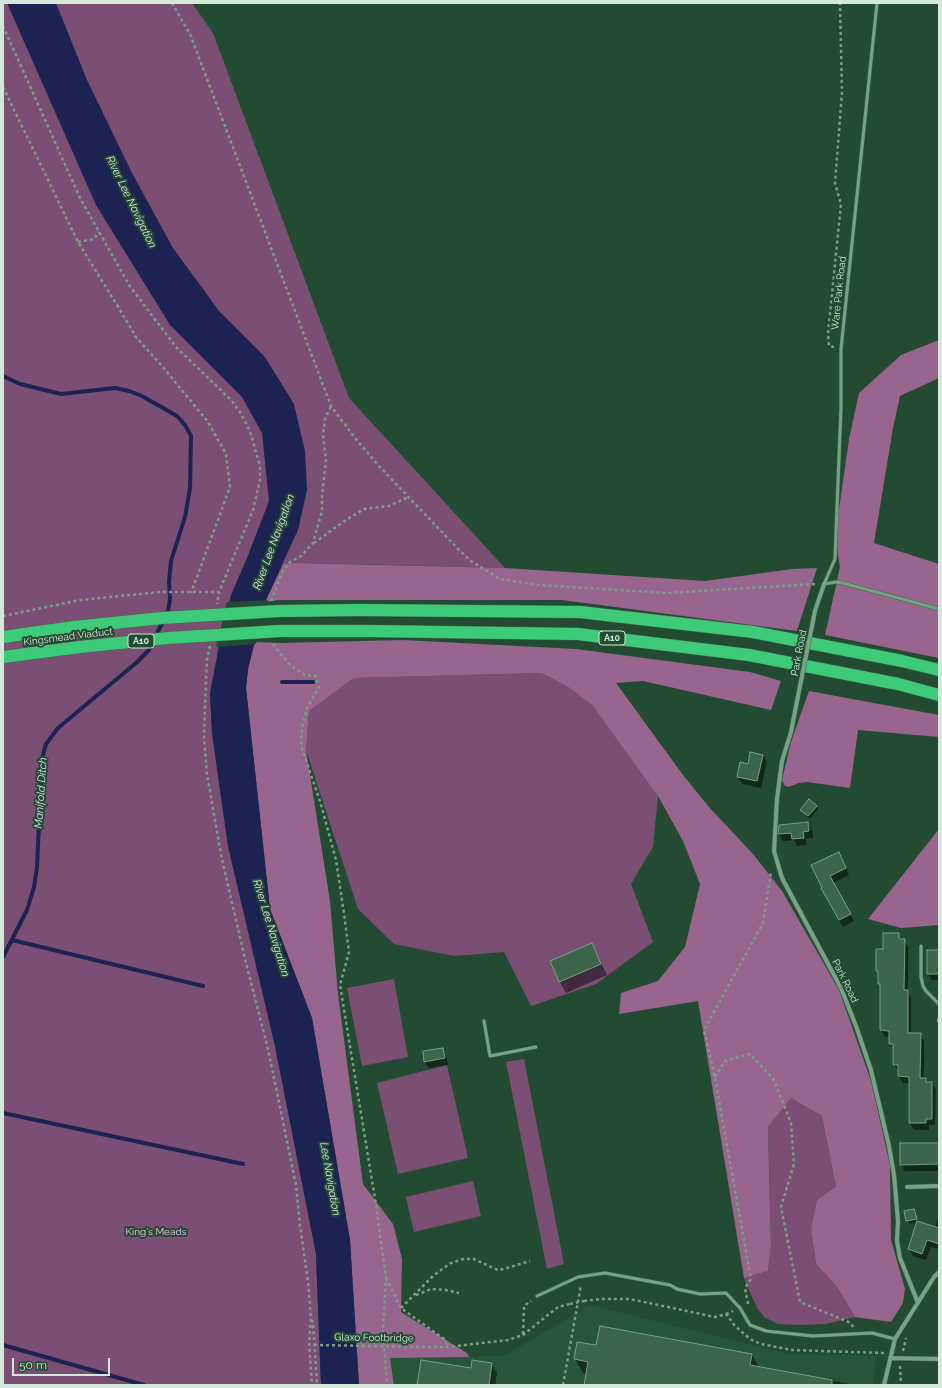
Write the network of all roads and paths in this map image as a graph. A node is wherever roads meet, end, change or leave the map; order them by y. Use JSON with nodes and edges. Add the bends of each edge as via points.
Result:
{"nodes":[{"id":1,"x":172,"y":3,"type":"edge"},
{"id":2,"x":840,"y":3,"type":"edge"},
{"id":3,"x":877,"y":3,"type":"edge"},
{"id":4,"x":3,"y":26,"type":"edge"},
{"id":5,"x":3,"y":87,"type":"edge"},
{"id":6,"x":99,"y":232,"type":"junction"},
{"id":7,"x":78,"y":242,"type":"junction"},
{"id":8,"x":841,"y":349,"type":"junction"},
{"id":9,"x":331,"y":406,"type":"junction"},
{"id":10,"x":408,"y":497,"type":"junction"},
{"id":11,"x":313,"y":543,"type":"junction"},
{"id":12,"x":824,"y":584,"type":"junction"},
{"id":13,"x":219,"y":592,"type":"junction"},
{"id":14,"x":191,"y":593,"type":"junction"},
{"id":15,"x":217,"y":608,"type":"dead end"},
{"id":16,"x":275,"y":608,"type":"junction"},
{"id":17,"x":939,"y":609,"type":"edge"},
{"id":18,"x":3,"y":616,"type":"edge"},
{"id":19,"x":276,"y":634,"type":"junction"},
{"id":20,"x":3,"y":637,"type":"edge"},
{"id":21,"x":210,"y":645,"type":"dead end"},
{"id":22,"x":3,"y":657,"type":"edge"},
{"id":23,"x":939,"y":670,"type":"edge"},
{"id":24,"x":939,"y":695,"type":"edge"},
{"id":25,"x":774,"y":851,"type":"junction"},
{"id":26,"x":921,"y":946,"type":"dead end"},
{"id":27,"x":939,"y":1004,"type":"edge"},
{"id":28,"x":484,"y":1021,"type":"dead end"},
{"id":29,"x":536,"y":1047,"type":"dead end"},
{"id":30,"x":715,"y":1078,"type":"junction"},
{"id":31,"x":939,"y":1186,"type":"edge"},
{"id":32,"x":907,"y":1187,"type":"dead end"},
{"id":33,"x":530,"y":1261,"type":"dead end"},
{"id":34,"x":939,"y":1272,"type":"edge"},
{"id":35,"x":582,"y":1276,"type":"junction"},
{"id":36,"x":386,"y":1278,"type":"junction"},
{"id":37,"x":459,"y":1293,"type":"dead end"},
{"id":38,"x":416,"y":1295,"type":"junction"},
{"id":39,"x":537,"y":1296,"type":"joint"},
{"id":40,"x":918,"y":1303,"type":"junction"},
{"id":41,"x":402,"y":1308,"type":"junction"},
{"id":42,"x":740,"y":1308,"type":"junction"},
{"id":43,"x":726,"y":1314,"type":"junction"},
{"id":44,"x":311,"y":1319,"type":"junction"},
{"id":45,"x":856,"y":1333,"type":"junction"},
{"id":46,"x":523,"y":1335,"type":"junction"},
{"id":47,"x":907,"y":1337,"type":"dead end"},
{"id":48,"x":895,"y":1338,"type":"junction"},
{"id":49,"x":314,"y":1345,"type":"junction"},
{"id":50,"x":448,"y":1347,"type":"junction"},
{"id":51,"x":891,"y":1355,"type":"junction"},
{"id":52,"x":901,"y":1358,"type":"junction"},
{"id":53,"x":939,"y":1359,"type":"edge"},
{"id":54,"x":312,"y":1385,"type":"edge"},
{"id":55,"x":317,"y":1385,"type":"edge"},
{"id":56,"x":387,"y":1385,"type":"edge"},
{"id":57,"x":563,"y":1385,"type":"edge"},
{"id":58,"x":884,"y":1385,"type":"edge"},
{"id":59,"x":901,"y":1385,"type":"edge"}],
"edges":[{"from":1,"to":9,"type":"path","via":[[190,34]]},
{"from":2,"to":8,"type":"path","via":[[842,92],[835,183],[841,204],[828,334],[829,346]]},
{"from":3,"to":8,"type":"lane","name":"Ware Park Road"},
{"from":4,"to":6,"type":"path","via":[[80,198]]},
{"from":5,"to":7,"type":"path"},
{"from":6,"to":7,"type":"path","via":[[94,238]]},
{"from":6,"to":13,"type":"path","via":[[129,285],[176,347],[232,401],[250,431],[260,466],[260,480],[253,510]]},
{"from":7,"to":14,"type":"path","via":[[136,337],[208,422],[226,454],[230,487]]},
{"from":8,"to":12,"type":"lane","name":"Ware Park Road","via":[[835,559]]},
{"from":9,"to":10,"type":"path","via":[[355,438]]},
{"from":9,"to":11,"type":"path","via":[[325,420],[323,436],[326,460],[322,511]]},
{"from":10,"to":11,"type":"path","via":[[389,506],[364,509]]},
{"from":10,"to":12,"type":"path","via":[[471,561],[500,578],[538,585],[668,593]]},
{"from":11,"to":16,"type":"path","via":[[301,556],[290,562],[284,571],[272,598]]},
{"from":12,"to":17,"type":"lane","via":[[843,583]]},
{"from":12,"to":25,"type":"street","name":"Park Road","bridge":true,"via":[[815,611],[791,732],[782,761]]},
{"from":13,"to":14,"type":"path"},
{"from":13,"to":15,"type":"path"},
{"from":14,"to":18,"type":"path","via":[[160,592],[80,600]]},
{"from":16,"to":20,"type":"highway","name":"Kingsmead Viaduct","number":"A10","bridge":true,"via":[[74,627]]},
{"from":16,"to":23,"type":"highway","number":"A10","via":[[580,612],[753,632]]},
{"from":19,"to":22,"type":"highway","name":"Kingsmead Viaduct","number":"A10","bridge":true,"via":[[168,638]]},
{"from":19,"to":24,"type":"highway","number":"A10","via":[[369,630],[578,634],[749,655],[898,684]]},
{"from":19,"to":36,"type":"path","via":[[273,645],[290,665],[305,675],[316,676],[319,688],[307,708],[302,727],[302,746],[336,860],[349,952],[340,985]]},
{"from":21,"to":44,"type":"path","via":[[204,703],[207,774],[221,855],[268,1049],[296,1185]]},
{"from":25,"to":30,"type":"path","via":[[763,923],[704,1030]]},
{"from":25,"to":40,"type":"street","name":"Park Road","via":[[782,878],[842,988],[871,1070],[894,1175],[900,1258]]},
{"from":26,"to":27,"type":"lane","via":[[923,986]]},
{"from":28,"to":29,"type":"lane","via":[[490,1056]]},
{"from":30,"to":42,"type":"path","via":[[751,1279],[745,1288],[748,1305]]},
{"from":30,"to":45,"type":"path","via":[[725,1061],[750,1054],[774,1080],[791,1123],[794,1164],[781,1207],[800,1302],[851,1323]]},
{"from":31,"to":32,"type":"street"},
{"from":33,"to":38,"type":"path","via":[[498,1270],[474,1259],[463,1259],[451,1263],[434,1275]]},
{"from":34,"to":40,"type":"street"},
{"from":35,"to":39,"type":"lane"},
{"from":35,"to":42,"type":"lane","via":[[605,1273],[670,1285],[700,1294],[726,1293]]},
{"from":35,"to":57,"type":"path"},
{"from":36,"to":41,"type":"path"},
{"from":36,"to":56,"type":"path","via":[[384,1330]]},
{"from":37,"to":38,"type":"path","via":[[431,1289]]},
{"from":38,"to":41,"type":"path"},
{"from":39,"to":46,"type":"path","via":[[524,1306]]},
{"from":40,"to":48,"type":"street"},
{"from":41,"to":50,"type":"path","via":[[444,1339]]},
{"from":42,"to":43,"type":"path"},
{"from":42,"to":45,"type":"lane","via":[[750,1325],[766,1331],[812,1336]]},
{"from":43,"to":46,"type":"path","bridge":true,"via":[[715,1317],[630,1299],[600,1298],[558,1307]]},
{"from":43,"to":51,"type":"path","via":[[750,1339],[761,1344],[792,1350]]},
{"from":44,"to":49,"type":"path","via":[[314,1322]]},
{"from":44,"to":54,"type":"path"},
{"from":45,"to":48,"type":"lane","via":[[872,1333]]},
{"from":46,"to":50,"type":"path","name":"Glaxo Footbridge","via":[[508,1340]]},
{"from":47,"to":52,"type":"path"},
{"from":48,"to":51,"type":"street"},
{"from":49,"to":50,"type":"path","name":"Glaxo Footbridge","bridge":true},
{"from":49,"to":55,"type":"path"},
{"from":51,"to":52,"type":"street"},
{"from":51,"to":58,"type":"street"},
{"from":52,"to":53,"type":"street"},
{"from":52,"to":59,"type":"path"}]}
